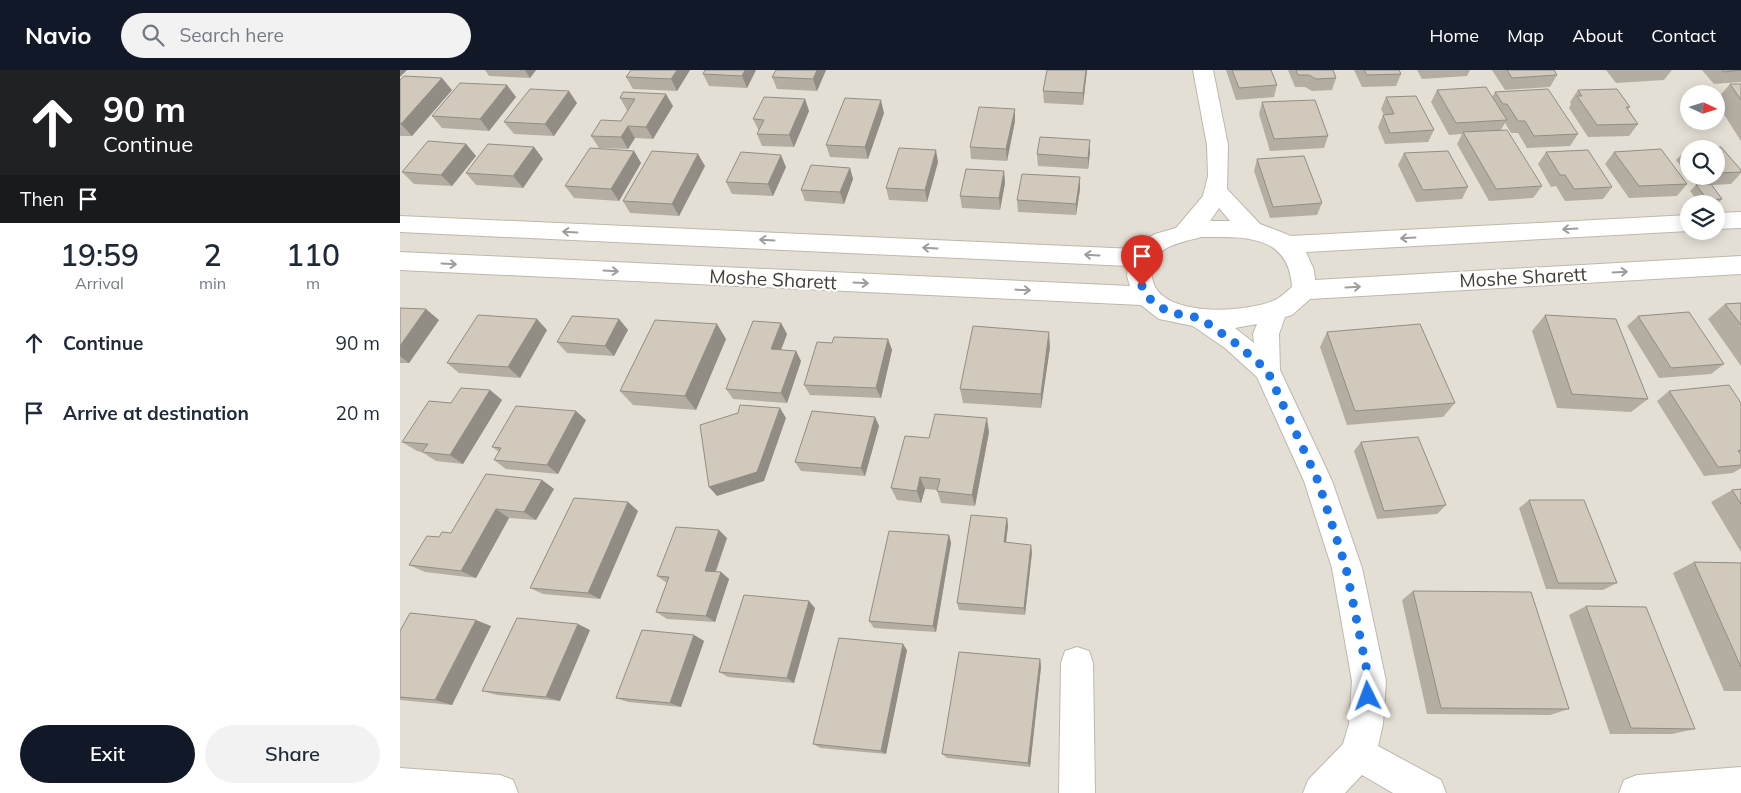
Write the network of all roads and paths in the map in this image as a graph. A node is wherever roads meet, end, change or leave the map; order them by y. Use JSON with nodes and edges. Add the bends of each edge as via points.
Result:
{"nodes":[{"id":1,"x":1203,"y":70,"type":"edge"},
{"id":2,"x":1216,"y":191,"type":"junction"},
{"id":3,"x":1741,"y":220,"type":"edge"},
{"id":4,"x":1725,"y":221,"type":"edge"},
{"id":5,"x":1680,"y":223,"type":"edge"},
{"id":6,"x":400,"y":224,"type":"edge"},
{"id":7,"x":1253,"y":231,"type":"junction"},
{"id":8,"x":1184,"y":234,"type":"junction"},
{"id":9,"x":1288,"y":245,"type":"junction"},
{"id":10,"x":1141,"y":258,"type":"junction"},
{"id":11,"x":400,"y":262,"type":"edge"},
{"id":12,"x":1741,"y":265,"type":"edge"},
{"id":13,"x":1304,"y":290,"type":"junction"},
{"id":14,"x":1146,"y":296,"type":"junction"},
{"id":15,"x":1275,"y":309,"type":"junction"},
{"id":16,"x":1200,"y":318,"type":"junction"},
{"id":17,"x":1267,"y":370,"type":"junction"},
{"id":18,"x":1077,"y":663,"type":"dead end"},
{"id":19,"x":1358,"y":754,"type":"junction"},
{"id":20,"x":1741,"y":785,"type":"edge"},
{"id":21,"x":400,"y":786,"type":"edge"},
{"id":22,"x":500,"y":793,"type":"edge"},
{"id":23,"x":1077,"y":793,"type":"edge"},
{"id":24,"x":1321,"y":793,"type":"edge"},
{"id":25,"x":1428,"y":793,"type":"edge"},
{"id":26,"x":1637,"y":793,"type":"edge"}],
"edges":[{"from":1,"to":2,"type":"street","via":[[1219,161]]},
{"from":2,"to":7,"type":"street"},
{"from":2,"to":8,"type":"street"},
{"from":3,"to":4,"type":"street"},
{"from":5,"to":9,"type":"street","one_way":true},
{"from":10,"to":6,"type":"street","name":"Moshe Sharett","one_way":true},
{"from":7,"to":8,"type":"street","via":[[1201,229]]},
{"from":7,"to":9,"type":"street","via":[[1264,232]]},
{"from":8,"to":10,"type":"street","via":[[1152,246]]},
{"from":9,"to":13,"type":"street","via":[[1301,267]]},
{"from":10,"to":14,"type":"street","via":[[1139,276]]},
{"from":11,"to":14,"type":"street","name":"Moshe Sharett","one_way":true},
{"from":13,"to":12,"type":"street","name":"Moshe Sharett","one_way":true},
{"from":13,"to":15,"type":"street","via":[[1283,308]]},
{"from":14,"to":16,"type":"street","via":[[1168,312]]},
{"from":15,"to":16,"type":"street","via":[[1244,318]]},
{"from":15,"to":17,"type":"street","via":[[1266,334]]},
{"from":16,"to":17,"type":"street"},
{"from":17,"to":19,"type":"street","via":[[1318,481],[1346,568],[1369,681],[1366,724]]},
{"from":18,"to":23,"type":"street"},
{"from":19,"to":24,"type":"street"},
{"from":19,"to":25,"type":"street"},
{"from":20,"to":26,"type":"street"},
{"from":21,"to":22,"type":"street"}]}
